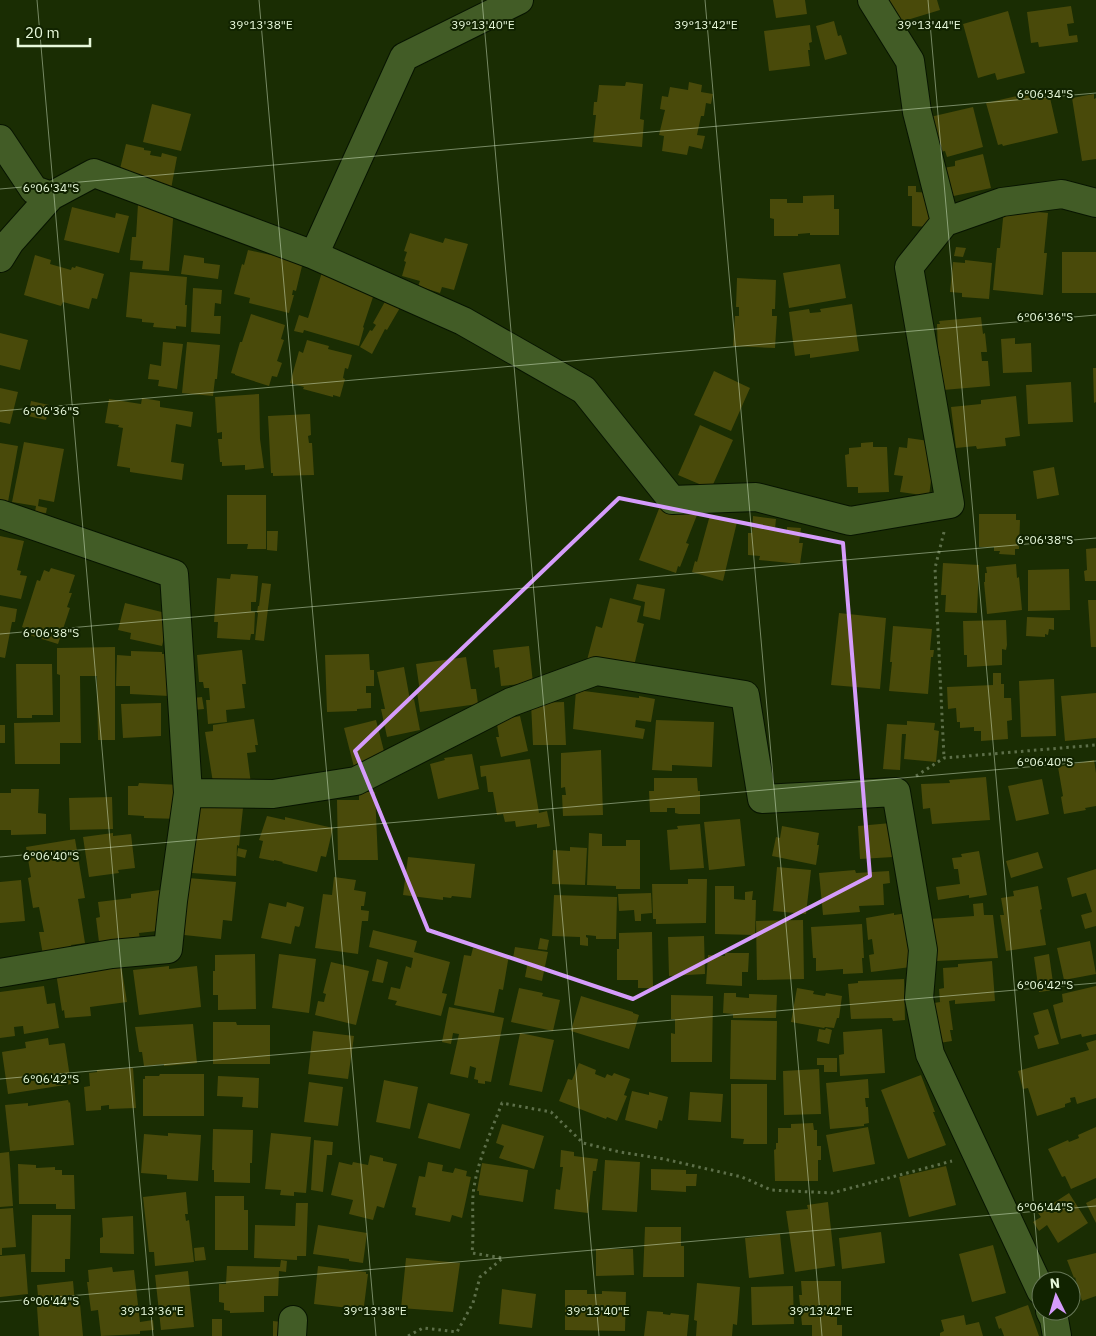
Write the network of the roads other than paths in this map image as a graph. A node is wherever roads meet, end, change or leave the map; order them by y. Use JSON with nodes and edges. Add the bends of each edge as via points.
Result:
{"nodes":[{"id":1,"x":519,"y":0,"type":"edge"},
{"id":2,"x":872,"y":0,"type":"edge"},
{"id":3,"x":0,"y":139,"type":"edge"},
{"id":4,"x":51,"y":196,"type":"junction"},
{"id":5,"x":1096,"y":203,"type":"edge"},
{"id":6,"x":945,"y":222,"type":"junction"},
{"id":7,"x":314,"y":255,"type":"junction"},
{"id":8,"x":0,"y":258,"type":"edge"},
{"id":9,"x":0,"y":514,"type":"edge"},
{"id":10,"x":188,"y":793,"type":"junction"},
{"id":11,"x":0,"y":973,"type":"edge"},
{"id":12,"x":1032,"y":1271,"type":"edge"},
{"id":13,"x":1054,"y":1321,"type":"edge"},
{"id":14,"x":1057,"y":1336,"type":"edge"}],
"edges":[{"from":1,"to":7,"type":"street","via":[[404,57]]},
{"from":2,"to":6,"type":"street","via":[[910,61],[917,112]]},
{"from":3,"to":4,"type":"street","via":[[34,190]]},
{"from":4,"to":7,"type":"street","via":[[94,173]]},
{"from":4,"to":8,"type":"street"},
{"from":5,"to":6,"type":"street","via":[[1062,194],[1002,202]]},
{"from":6,"to":7,"type":"street","via":[[909,267],[950,504],[850,521],[756,497],[672,500],[584,390],[464,321]]},
{"from":9,"to":10,"type":"street","via":[[174,574]]},
{"from":10,"to":11,"type":"street","via":[[168,949],[112,954]]},
{"from":10,"to":12,"type":"street","via":[[273,794],[356,781],[511,702],[596,671],[745,695],[762,800],[896,792],[923,950],[919,998],[930,1054]]},
{"from":13,"to":14,"type":"street"}]}
